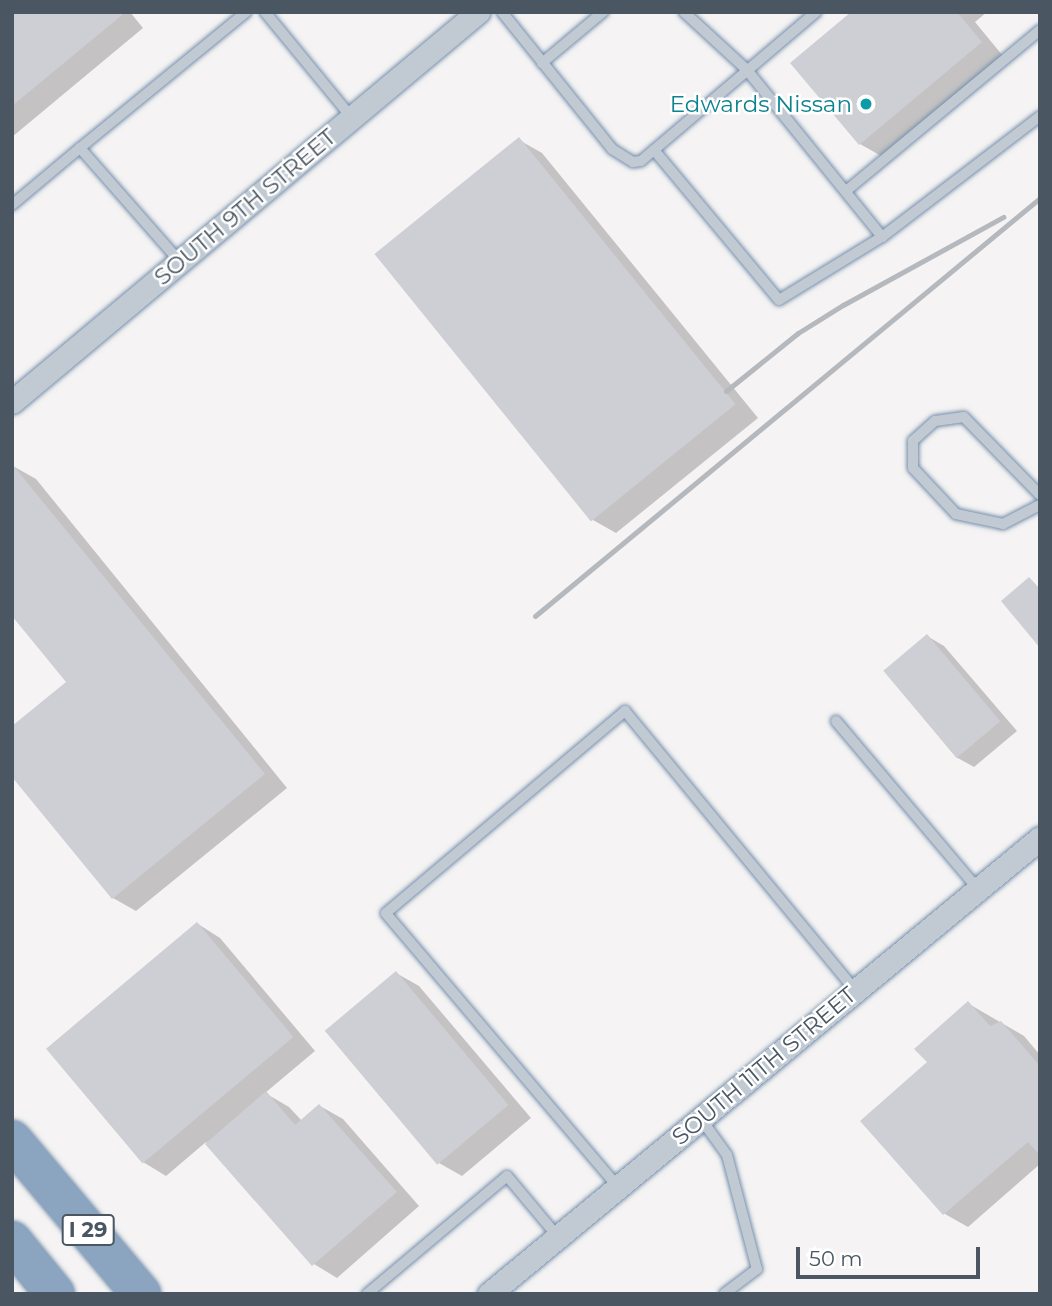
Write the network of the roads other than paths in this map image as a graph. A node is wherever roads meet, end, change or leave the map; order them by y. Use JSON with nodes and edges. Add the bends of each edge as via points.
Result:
{"nodes":[{"id":1,"x":246,"y":12,"type":"edge"},
{"id":2,"x":265,"y":12,"type":"edge"},
{"id":3,"x":478,"y":12,"type":"edge"},
{"id":4,"x":502,"y":12,"type":"edge"},
{"id":5,"x":603,"y":12,"type":"edge"},
{"id":6,"x":684,"y":12,"type":"edge"},
{"id":7,"x":816,"y":12,"type":"edge"},
{"id":8,"x":1040,"y":30,"type":"edge"},
{"id":9,"x":542,"y":63,"type":"junction"},
{"id":10,"x":747,"y":70,"type":"junction"},
{"id":11,"x":1040,"y":116,"type":"edge"},
{"id":12,"x":352,"y":118,"type":"junction"},
{"id":13,"x":80,"y":148,"type":"junction"},
{"id":14,"x":654,"y":150,"type":"junction"},
{"id":15,"x":846,"y":191,"type":"junction"},
{"id":16,"x":12,"y":205,"type":"edge"},
{"id":17,"x":882,"y":237,"type":"junction"},
{"id":18,"x":180,"y":262,"type":"junction"},
{"id":19,"x":12,"y":402,"type":"edge"},
{"id":20,"x":1040,"y":495,"type":"edge"},
{"id":21,"x":1040,"y":505,"type":"edge"},
{"id":22,"x":836,"y":721,"type":"dead end"},
{"id":23,"x":1040,"y":838,"type":"edge"},
{"id":24,"x":978,"y":889,"type":"junction"},
{"id":25,"x":856,"y":990,"type":"junction"},
{"id":26,"x":701,"y":1119,"type":"junction"},
{"id":27,"x":12,"y":1127,"type":"edge"},
{"id":28,"x":23,"y":1153,"type":"edge"},
{"id":29,"x":618,"y":1187,"type":"junction"},
{"id":30,"x":558,"y":1237,"type":"junction"},
{"id":31,"x":12,"y":1241,"type":"edge"},
{"id":32,"x":55,"y":1294,"type":"edge"},
{"id":33,"x":141,"y":1294,"type":"edge"},
{"id":34,"x":367,"y":1294,"type":"edge"},
{"id":35,"x":489,"y":1294,"type":"edge"},
{"id":36,"x":724,"y":1294,"type":"edge"}],
"edges":[{"from":1,"to":13,"type":"lane"},
{"from":2,"to":12,"type":"lane"},
{"from":3,"to":12,"type":"street","name":"SOUTH 9TH STREET"},
{"from":4,"to":9,"type":"lane"},
{"from":5,"to":9,"type":"lane"},
{"from":6,"to":10,"type":"lane"},
{"from":7,"to":10,"type":"lane"},
{"from":8,"to":15,"type":"lane"},
{"from":9,"to":14,"type":"lane","via":[[624,159],[641,160]]},
{"from":10,"to":14,"type":"lane"},
{"from":10,"to":15,"type":"lane"},
{"from":11,"to":17,"type":"lane"},
{"from":12,"to":18,"type":"street","name":"SOUTH 9TH STREET"},
{"from":13,"to":16,"type":"lane"},
{"from":13,"to":18,"type":"lane"},
{"from":14,"to":17,"type":"lane","via":[[779,300]]},
{"from":15,"to":17,"type":"lane"},
{"from":18,"to":19,"type":"street","name":"SOUTH 9TH STREET"},
{"from":20,"to":21,"type":"lane","via":[[964,417],[936,421],[913,441],[913,468],[956,514],[1003,524]]},
{"from":22,"to":24,"type":"lane"},
{"from":23,"to":24,"type":"street","name":"SOUTH 11TH STREET"},
{"from":24,"to":25,"type":"street","name":"SOUTH 11TH STREET"},
{"from":25,"to":26,"type":"street","name":"SOUTH 11TH STREET"},
{"from":25,"to":29,"type":"lane","via":[[625,711],[386,913]]},
{"from":26,"to":29,"type":"street","name":"SOUTH 11TH STREET"},
{"from":26,"to":36,"type":"lane","via":[[727,1155],[757,1269]]},
{"from":27,"to":28,"type":"highway"},
{"from":28,"to":33,"type":"highway","number":"I 29"},
{"from":29,"to":30,"type":"street","name":"SOUTH 11TH STREET"},
{"from":30,"to":34,"type":"lane","via":[[507,1176]]},
{"from":30,"to":35,"type":"street","name":"SOUTH 11TH STREET"},
{"from":31,"to":32,"type":"highway"}]}
